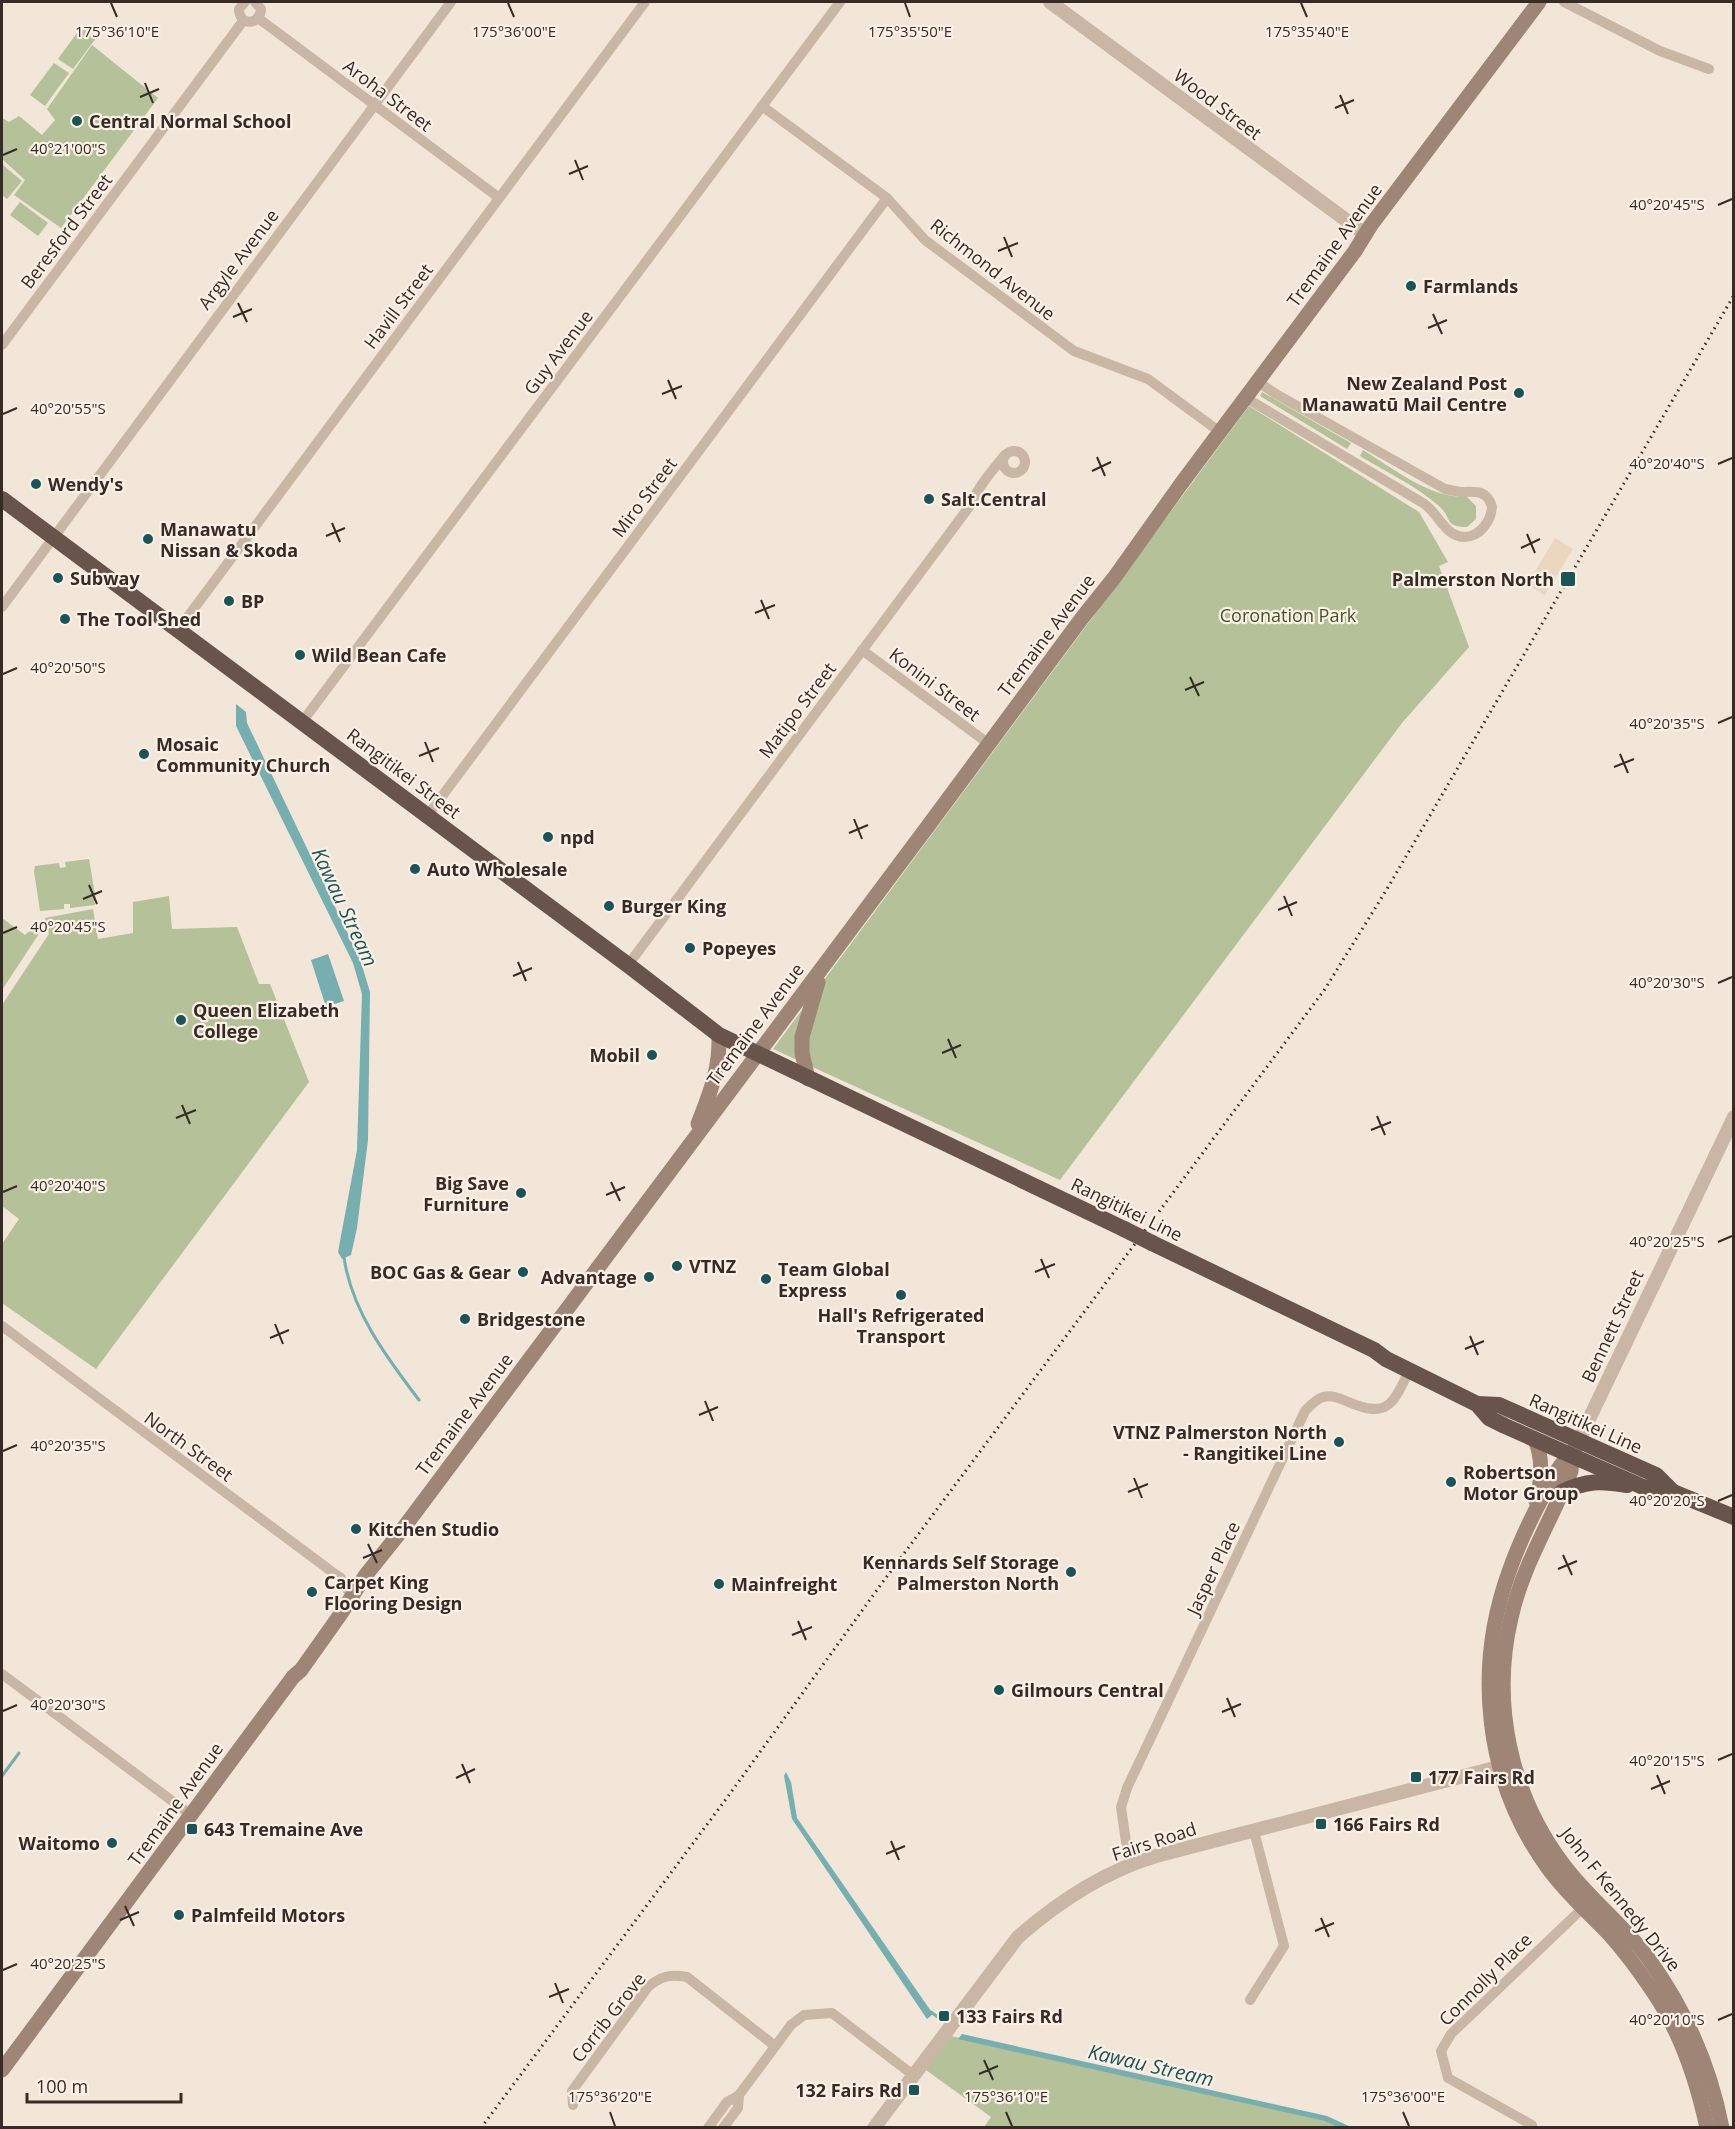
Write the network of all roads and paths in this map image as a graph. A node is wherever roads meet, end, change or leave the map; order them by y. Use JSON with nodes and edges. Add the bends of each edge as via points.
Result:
{"nodes":[{"id":1,"x":257,"y":2,"type":"edge"},
{"id":2,"x":451,"y":2,"type":"edge"},
{"id":3,"x":645,"y":2,"type":"edge"},
{"id":4,"x":840,"y":2,"type":"edge"},
{"id":5,"x":1050,"y":2,"type":"edge"},
{"id":6,"x":1539,"y":2,"type":"edge"},
{"id":7,"x":1564,"y":2,"type":"edge"},
{"id":8,"x":240,"y":3,"type":"edge"},
{"id":9,"x":258,"y":18,"type":"junction"},
{"id":10,"x":243,"y":21,"type":"junction"},
{"id":11,"x":1709,"y":69,"type":"dead end"},
{"id":12,"x":373,"y":105,"type":"junction"},
{"id":13,"x":762,"y":106,"type":"junction"},
{"id":14,"x":498,"y":197,"type":"junction"},
{"id":15,"x":887,"y":198,"type":"junction"},
{"id":16,"x":1365,"y":234,"type":"junction"},
{"id":17,"x":2,"y":345,"type":"edge"},
{"id":18,"x":1258,"y":382,"type":"junction"},
{"id":19,"x":1246,"y":398,"type":"junction"},
{"id":20,"x":1220,"y":432,"type":"junction"},
{"id":21,"x":1005,"y":455,"type":"junction"},
{"id":22,"x":1005,"y":469,"type":"junction"},
{"id":23,"x":989,"y":474,"type":"junction"},
{"id":24,"x":2,"y":499,"type":"edge"},
{"id":25,"x":54,"y":537,"type":"junction"},
{"id":26,"x":2,"y":607,"type":"edge"},
{"id":27,"x":178,"y":630,"type":"junction"},
{"id":28,"x":862,"y":650,"type":"junction"},
{"id":29,"x":302,"y":722,"type":"junction"},
{"id":30,"x":989,"y":744,"type":"junction"},
{"id":31,"x":428,"y":815,"type":"junction"},
{"id":32,"x":628,"y":965,"type":"junction"},
{"id":33,"x":822,"y":970,"type":"junction"},
{"id":34,"x":719,"y":1035,"type":"junction"},
{"id":35,"x":756,"y":1054,"type":"junction"},
{"id":36,"x":808,"y":1078,"type":"junction"},
{"id":37,"x":1734,"y":1117,"type":"edge"},
{"id":38,"x":691,"y":1141,"type":"junction"},
{"id":39,"x":2,"y":1326,"type":"edge"},
{"id":40,"x":1409,"y":1371,"type":"junction"},
{"id":41,"x":1477,"y":1404,"type":"junction"},
{"id":42,"x":1534,"y":1440,"type":"junction"},
{"id":43,"x":1575,"y":1448,"type":"junction"},
{"id":44,"x":1643,"y":1487,"type":"junction"},
{"id":45,"x":1562,"y":1492,"type":"junction"},
{"id":46,"x":1673,"y":1492,"type":"junction"},
{"id":47,"x":1734,"y":1517,"type":"edge"},
{"id":48,"x":1529,"y":1523,"type":"junction"},
{"id":49,"x":1513,"y":1562,"type":"junction"},
{"id":50,"x":1527,"y":1569,"type":"junction"},
{"id":51,"x":351,"y":1597,"type":"junction"},
{"id":52,"x":2,"y":1674,"type":"edge"},
{"id":53,"x":1506,"y":1764,"type":"junction"},
{"id":54,"x":191,"y":1815,"type":"junction"},
{"id":55,"x":1254,"y":1831,"type":"junction"},
{"id":56,"x":1134,"y":1863,"type":"junction"},
{"id":57,"x":1588,"y":1903,"type":"junction"},
{"id":58,"x":1250,"y":2000,"type":"dead end"},
{"id":59,"x":775,"y":2046,"type":"junction"},
{"id":60,"x":2,"y":2070,"type":"edge"},
{"id":61,"x":913,"y":2075,"type":"junction"},
{"id":62,"x":739,"y":2095,"type":"junction"},
{"id":63,"x":573,"y":2105,"type":"dead end"},
{"id":64,"x":1532,"y":2124,"type":"dead end"},
{"id":65,"x":708,"y":2127,"type":"edge"},
{"id":66,"x":723,"y":2127,"type":"edge"},
{"id":67,"x":874,"y":2127,"type":"edge"},
{"id":68,"x":1714,"y":2127,"type":"edge"}],
"edges":[{"from":1,"to":9,"type":"street","via":[[261,9]]},
{"from":2,"to":12,"type":"street","name":"Argyle Avenue"},
{"from":3,"to":14,"type":"street","name":"Havill Street"},
{"from":4,"to":13,"type":"street","name":"Guy Avenue"},
{"from":5,"to":16,"type":"street","name":"Wood Street"},
{"from":6,"to":16,"type":"main road","name":"Tremaine Avenue"},
{"from":7,"to":11,"type":"street","via":[[1660,51]]},
{"from":8,"to":10,"type":"street","via":[[238,12]]},
{"from":9,"to":10,"type":"street","via":[[250,23]]},
{"from":9,"to":12,"type":"street","name":"Aroha Street"},
{"from":10,"to":17,"type":"street","name":"Beresford Street"},
{"from":12,"to":14,"type":"street","name":"Aroha Street"},
{"from":12,"to":25,"type":"street","name":"Argyle Avenue"},
{"from":13,"to":15,"type":"street","name":"Richmond Avenue"},
{"from":13,"to":29,"type":"street","name":"Guy Avenue"},
{"from":14,"to":27,"type":"street","name":"Havill Street"},
{"from":15,"to":20,"type":"street","name":"Richmond Avenue","via":[[925,240],[1074,351],[1148,379]]},
{"from":15,"to":31,"type":"street","name":"Miro Street"},
{"from":16,"to":18,"type":"main road","name":"Tremaine Avenue"},
{"from":18,"to":19,"type":"main road","name":"Tremaine Avenue"},
{"from":18,"to":19,"type":"street","via":[[1445,489],[1485,495],[1492,507],[1487,523],[1472,536],[1453,535],[1429,507]]},
{"from":19,"to":20,"type":"main road","name":"Tremaine Avenue"},
{"from":20,"to":30,"type":"main road","name":"Tremaine Avenue"},
{"from":21,"to":22,"type":"street"},
{"from":21,"to":22,"type":"street","via":[[1019,452],[1025,461],[1018,473]]},
{"from":21,"to":23,"type":"street","name":"Matipo Street"},
{"from":22,"to":23,"type":"street"},
{"from":23,"to":28,"type":"street","name":"Matipo Street","via":[[969,507]]},
{"from":24,"to":25,"type":"highway","name":"Rangitikei Street"},
{"from":25,"to":26,"type":"street","name":"Argyle Avenue"},
{"from":25,"to":27,"type":"highway","name":"Rangitikei Street"},
{"from":27,"to":29,"type":"highway","name":"Rangitikei Street"},
{"from":28,"to":30,"type":"street","name":"Konini Street"},
{"from":28,"to":32,"type":"street","name":"Matipo Street"},
{"from":29,"to":31,"type":"highway","name":"Rangitikei Street"},
{"from":30,"to":33,"type":"main road","name":"Tremaine Avenue"},
{"from":31,"to":32,"type":"highway","name":"Rangitikei Street"},
{"from":32,"to":34,"type":"highway","name":"Rangitikei Street"},
{"from":33,"to":35,"type":"main road","name":"Tremaine Avenue"},
{"from":33,"to":36,"type":"main road","via":[[802,1037]]},
{"from":34,"to":35,"type":"highway","name":"Rangitikei Street"},
{"from":34,"to":38,"type":"main road","via":[[716,1076]]},
{"from":35,"to":36,"type":"highway","name":"Rangitikei Line"},
{"from":35,"to":38,"type":"main road","name":"Tremaine Avenue"},
{"from":36,"to":40,"type":"highway","name":"Rangitikei Line","bridge":true,"via":[[1374,1350]]},
{"from":37,"to":43,"type":"street","name":"Bennett Street"},
{"from":38,"to":51,"type":"main road","name":"Tremaine Avenue"},
{"from":39,"to":51,"type":"street","name":"North Street","via":[[335,1574]]},
{"from":40,"to":41,"type":"highway","name":"Rangitikei Line"},
{"from":40,"to":56,"type":"street","name":"Jasper Place","via":[[1386,1407],[1370,1410],[1330,1396],[1320,1398],[1305,1411],[1128,1788],[1121,1807],[1126,1842]]},
{"from":41,"to":42,"type":"highway","name":"Rangitikei Line","via":[[1489,1418]]},
{"from":41,"to":43,"type":"highway","name":"Rangitikei Line","via":[[1499,1405]]},
{"from":42,"to":43,"type":"highway","name":"Rangitikei Line"},
{"from":42,"to":48,"type":"main road","via":[[1539,1448],[1540,1466],[1538,1495]]},
{"from":43,"to":44,"type":"highway","name":"Rangitikei Line"},
{"from":43,"to":45,"type":"main road","name":"John F Kennedy Drive"},
{"from":43,"to":46,"type":"highway","name":"Rangitikei Line","via":[[1656,1475]]},
{"from":43,"to":48,"type":"main road","name":"John F Kennedy Drive","via":[[1558,1468]]},
{"from":44,"to":45,"type":"highway","via":[[1592,1481]]},
{"from":44,"to":46,"type":"highway","name":"Rangitikei Line"},
{"from":45,"to":50,"type":"main road","name":"John F Kennedy Drive"},
{"from":46,"to":47,"type":"highway","name":"Rangitikei Line"},
{"from":48,"to":49,"type":"main road","name":"John F Kennedy Drive"},
{"from":49,"to":50,"type":"main road"},
{"from":49,"to":53,"type":"main road","name":"John F Kennedy Drive","via":[[1496,1618],[1490,1656],[1490,1716]]},
{"from":50,"to":53,"type":"main road","name":"John F Kennedy Drive","via":[[1513,1609],[1505,1650]]},
{"from":51,"to":54,"type":"main road","name":"Tremaine Avenue"},
{"from":52,"to":54,"type":"street"},
{"from":53,"to":55,"type":"street","name":"Fairs Road"},
{"from":53,"to":57,"type":"main road","name":"John F Kennedy Drive","via":[[1511,1802],[1531,1843],[1548,1868]]},
{"from":54,"to":60,"type":"main road","name":"Tremaine Avenue"},
{"from":55,"to":56,"type":"street","name":"Fairs Road"},
{"from":55,"to":58,"type":"street","via":[[1284,1946]]},
{"from":56,"to":61,"type":"street","name":"Fairs Road","via":[[1070,1896],[1018,1937]]},
{"from":57,"to":64,"type":"street","name":"Connolly Place","via":[[1450,2034],[1441,2051],[1448,2078]]},
{"from":57,"to":68,"type":"main road","name":"John F Kennedy Drive","via":[[1635,1941],[1680,2008],[1711,2081]]},
{"from":59,"to":61,"type":"street","via":[[804,2015],[832,2013]]},
{"from":59,"to":62,"type":"street"},
{"from":59,"to":63,"type":"street","name":"Corrib Grove","via":[[687,1977],[673,1974],[648,1987],[572,2091]]},
{"from":61,"to":67,"type":"street","name":"Fairs Road"},
{"from":62,"to":65,"type":"street","via":[[727,2102]]},
{"from":62,"to":66,"type":"street","via":[[738,2108]]}]}
